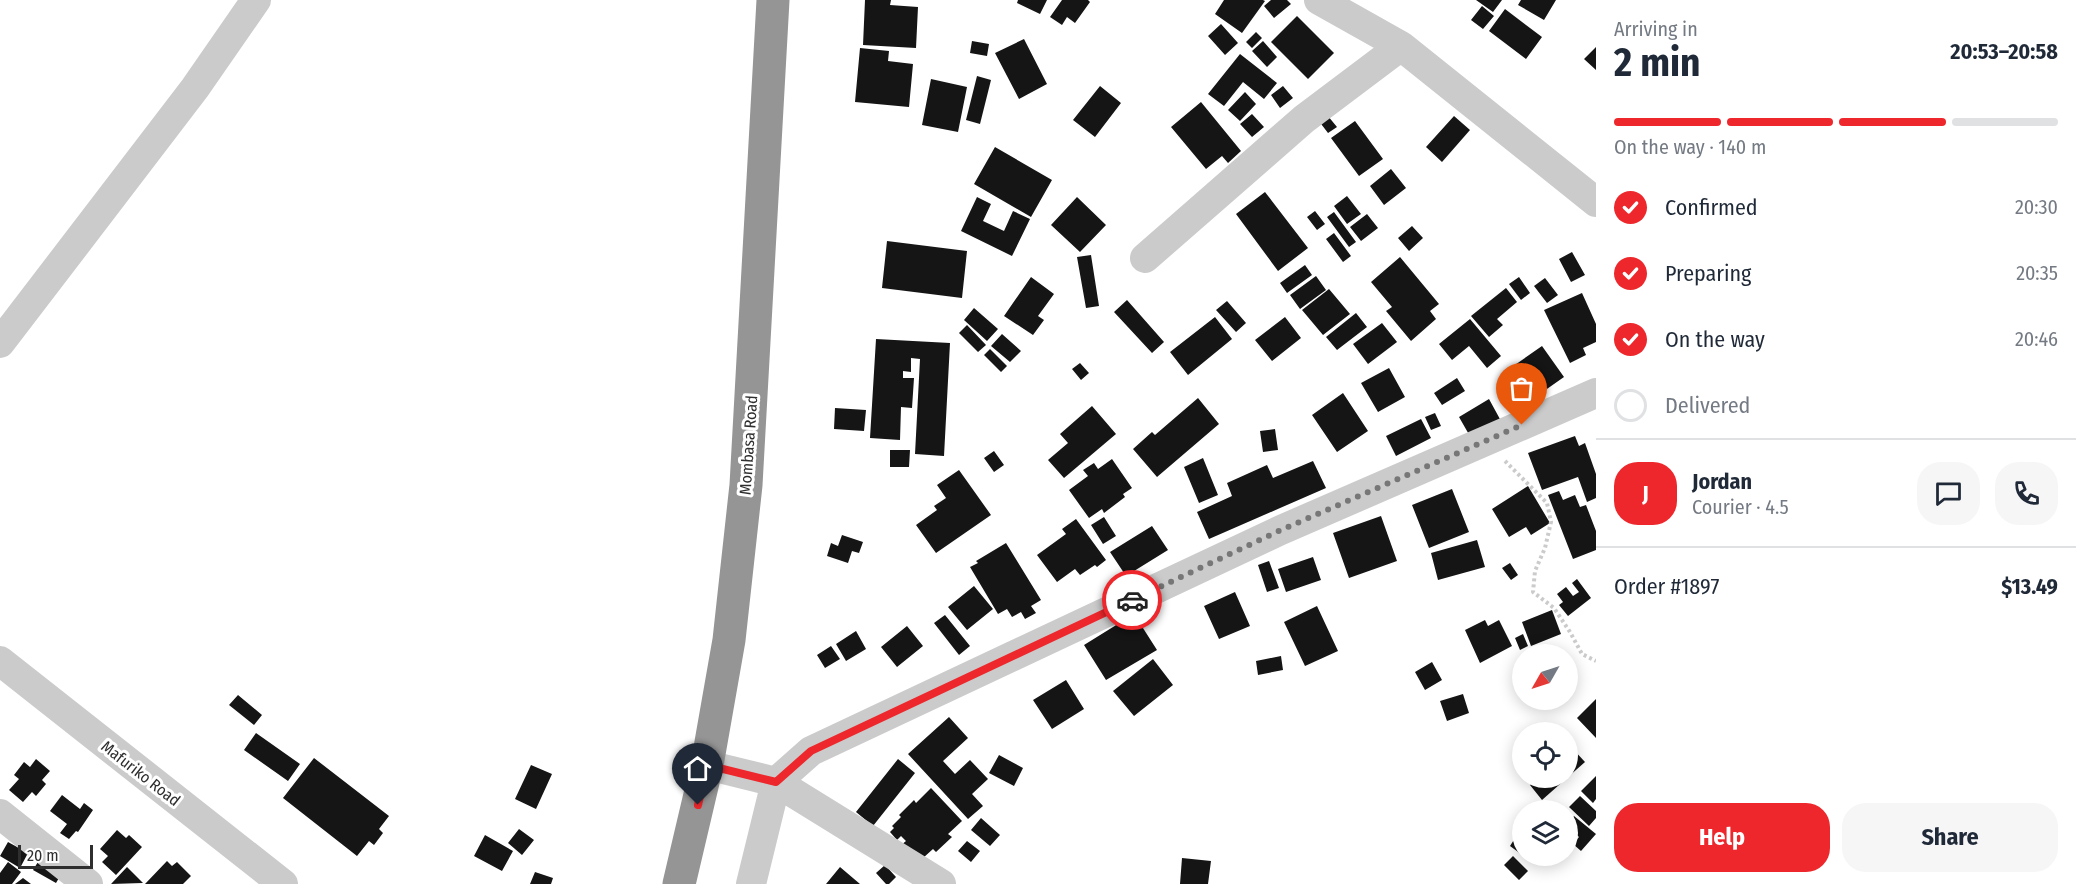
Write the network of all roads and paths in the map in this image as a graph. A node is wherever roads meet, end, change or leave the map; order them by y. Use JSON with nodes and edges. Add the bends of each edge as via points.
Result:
{"nodes":[{"id":1,"x":256,"y":0,"type":"edge"},
{"id":2,"x":773,"y":0,"type":"edge"},
{"id":3,"x":1319,"y":0,"type":"edge"},
{"id":4,"x":1401,"y":46,"type":"junction"},
{"id":5,"x":1596,"y":202,"type":"edge"},
{"id":6,"x":1145,"y":258,"type":"dead end"},
{"id":7,"x":0,"y":342,"type":"edge"},
{"id":8,"x":1596,"y":393,"type":"edge"},
{"id":9,"x":1485,"y":441,"type":"junction"},
{"id":10,"x":0,"y":661,"type":"edge"},
{"id":11,"x":1596,"y":661,"type":"edge"},
{"id":12,"x":707,"y":765,"type":"junction"},
{"id":13,"x":776,"y":782,"type":"junction"},
{"id":14,"x":0,"y":814,"type":"edge"},
{"id":15,"x":88,"y":884,"type":"edge"},
{"id":16,"x":283,"y":884,"type":"edge"},
{"id":17,"x":679,"y":884,"type":"edge"},
{"id":18,"x":751,"y":884,"type":"edge"},
{"id":19,"x":941,"y":884,"type":"edge"}],
"edges":[{"from":1,"to":7,"type":"street","via":[[195,87]]},
{"from":2,"to":12,"type":"highway","name":"Mombasa Road","via":[[747,486],[729,640]]},
{"from":3,"to":4,"type":"street"},
{"from":4,"to":5,"type":"street"},
{"from":4,"to":6,"type":"street","via":[[1304,119]]},
{"from":8,"to":9,"type":"street"},
{"from":9,"to":11,"type":"path","via":[[1547,503],[1551,522],[1534,572],[1533,592],[1554,609],[1582,654]]},
{"from":9,"to":13,"type":"street","via":[[1281,530],[811,751]]},
{"from":10,"to":16,"type":"street","name":"Mafuriko Road"},
{"from":12,"to":13,"type":"street"},
{"from":12,"to":17,"type":"highway","name":"Mombasa Road"},
{"from":13,"to":18,"type":"street"},
{"from":13,"to":19,"type":"street"},
{"from":14,"to":15,"type":"street"}]}
